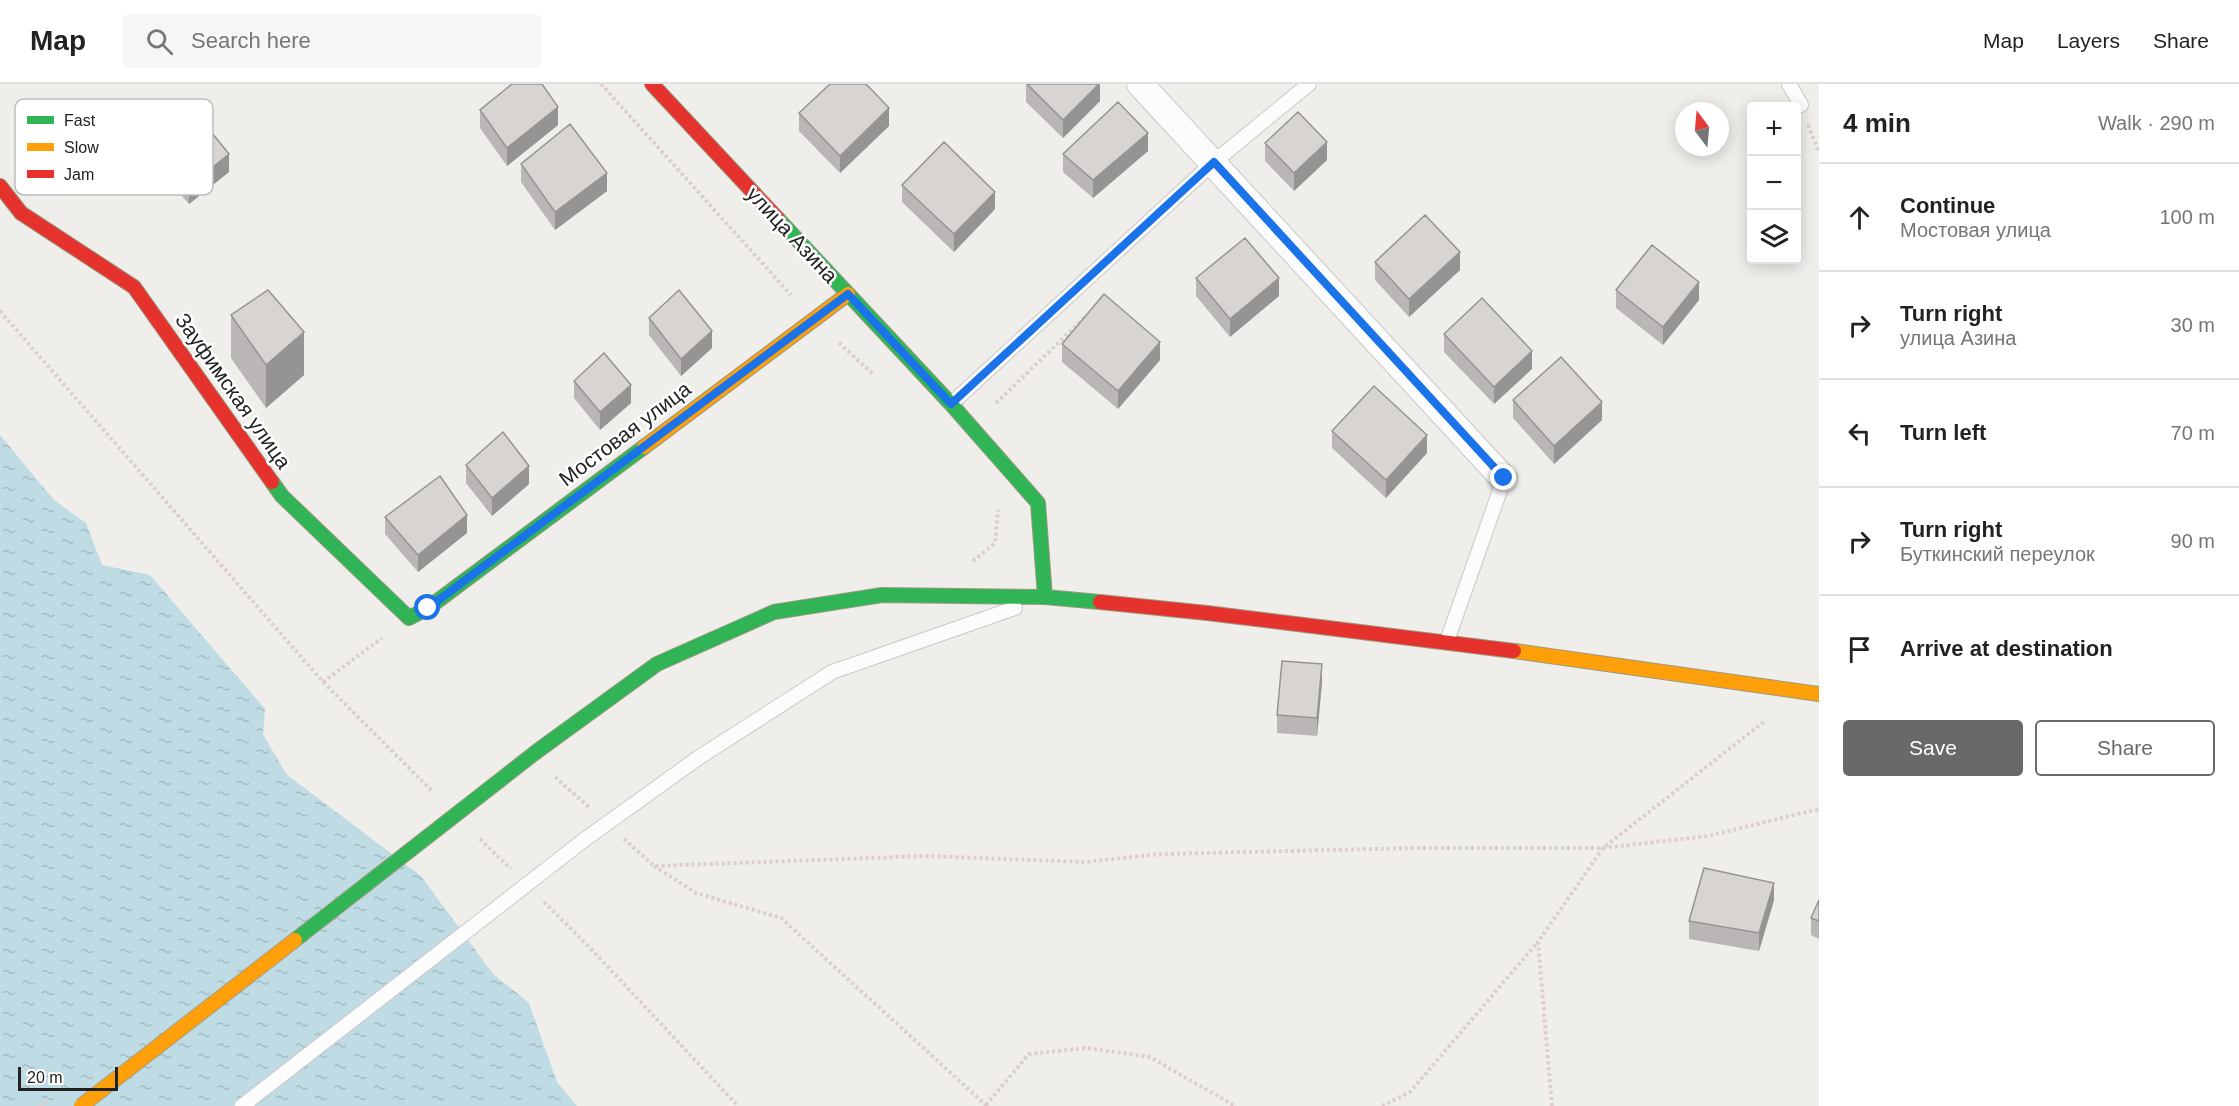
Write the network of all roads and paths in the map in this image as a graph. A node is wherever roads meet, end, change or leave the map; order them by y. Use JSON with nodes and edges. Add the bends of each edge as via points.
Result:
{"nodes":[{"id":1,"x":601,"y":84,"type":"edge"},
{"id":2,"x":652,"y":84,"type":"edge"},
{"id":3,"x":1140,"y":84,"type":"edge"},
{"id":4,"x":1310,"y":84,"type":"edge"},
{"id":5,"x":1789,"y":84,"type":"edge"},
{"id":6,"x":1799,"y":102,"type":"edge"},
{"id":7,"x":1214,"y":162,"type":"junction"},
{"id":8,"x":0,"y":186,"type":"edge"},
{"id":9,"x":848,"y":294,"type":"junction"},
{"id":10,"x":0,"y":311,"type":"edge"},
{"id":11,"x":1091,"y":312,"type":"edge"},
{"id":12,"x":814,"y":319,"type":"junction"},
{"id":13,"x":875,"y":376,"type":"dead end"},
{"id":14,"x":951,"y":404,"type":"junction"},
{"id":15,"x":972,"y":429,"type":"junction"},
{"id":16,"x":1504,"y":478,"type":"joint"},
{"id":17,"x":1045,"y":597,"type":"junction"},
{"id":18,"x":410,"y":618,"type":"junction"},
{"id":19,"x":1447,"y":641,"type":"junction"},
{"id":20,"x":324,"y":682,"type":"junction"},
{"id":21,"x":1813,"y":696,"type":"edge"},
{"id":22,"x":552,"y":774,"type":"dead end"},
{"id":23,"x":432,"y":791,"type":"dead end"},
{"id":24,"x":1819,"y":809,"type":"edge"},
{"id":25,"x":594,"y":813,"type":"dead end"},
{"id":26,"x":474,"y":833,"type":"dead end"},
{"id":27,"x":620,"y":835,"type":"dead end"},
{"id":28,"x":1603,"y":848,"type":"junction"},
{"id":29,"x":654,"y":866,"type":"junction"},
{"id":30,"x":516,"y":875,"type":"dead end"},
{"id":31,"x":542,"y":900,"type":"dead end"},
{"id":32,"x":1538,"y":942,"type":"junction"},
{"id":33,"x":81,"y":1106,"type":"edge"},
{"id":34,"x":242,"y":1106,"type":"edge"},
{"id":35,"x":738,"y":1106,"type":"edge"},
{"id":36,"x":986,"y":1106,"type":"edge"},
{"id":37,"x":1235,"y":1106,"type":"edge"},
{"id":38,"x":1382,"y":1106,"type":"edge"},
{"id":39,"x":1552,"y":1106,"type":"edge"}],
"edges":[{"from":1,"to":12,"type":"path"},
{"from":2,"to":9,"type":"main road","name":"улица Азина"},
{"from":3,"to":7,"type":"street"},
{"from":4,"to":7,"type":"lane"},
{"from":5,"to":6,"type":"lane"},
{"from":7,"to":14,"type":"lane"},
{"from":7,"to":16,"type":"street"},
{"from":8,"to":18,"type":"main road","name":"Зауфимская улица","via":[[21,213],[134,287],[282,496]]},
{"from":9,"to":12,"type":"main road","name":"Мостовая улица"},
{"from":9,"to":14,"type":"main road","name":"улица Азина"},
{"from":10,"to":20,"type":"path"},
{"from":11,"to":15,"type":"path"},
{"from":12,"to":13,"type":"path"},
{"from":12,"to":18,"type":"main road","name":"Мостовая улица"},
{"from":14,"to":15,"type":"main road","name":"улица Азина"},
{"from":15,"to":17,"type":"main road","name":"улица Азина","via":[[1038,503]]},
{"from":16,"to":19,"type":"lane"},
{"from":17,"to":19,"type":"main road"},
{"from":17,"to":33,"type":"main road","bridge":true,"via":[[882,595],[774,612],[657,664],[536,752]]},
{"from":17,"to":34,"type":"lane","bridge":true,"via":[[832,672],[698,758],[585,840]]},
{"from":18,"to":20,"type":"path"},
{"from":19,"to":21,"type":"main road"},
{"from":20,"to":23,"type":"path"},
{"from":21,"to":28,"type":"path"},
{"from":22,"to":25,"type":"path"},
{"from":24,"to":28,"type":"path","via":[[1708,836]]},
{"from":26,"to":30,"type":"path"},
{"from":27,"to":29,"type":"path"},
{"from":28,"to":29,"type":"path","via":[[1161,854],[1085,862],[926,856]]},
{"from":28,"to":32,"type":"path"},
{"from":29,"to":36,"type":"path","via":[[696,893],[781,918]]},
{"from":31,"to":35,"type":"path"},
{"from":32,"to":38,"type":"path","via":[[1410,1092]]},
{"from":32,"to":39,"type":"path"},
{"from":36,"to":37,"type":"path","via":[[1029,1054],[1086,1048],[1150,1057]]}]}
